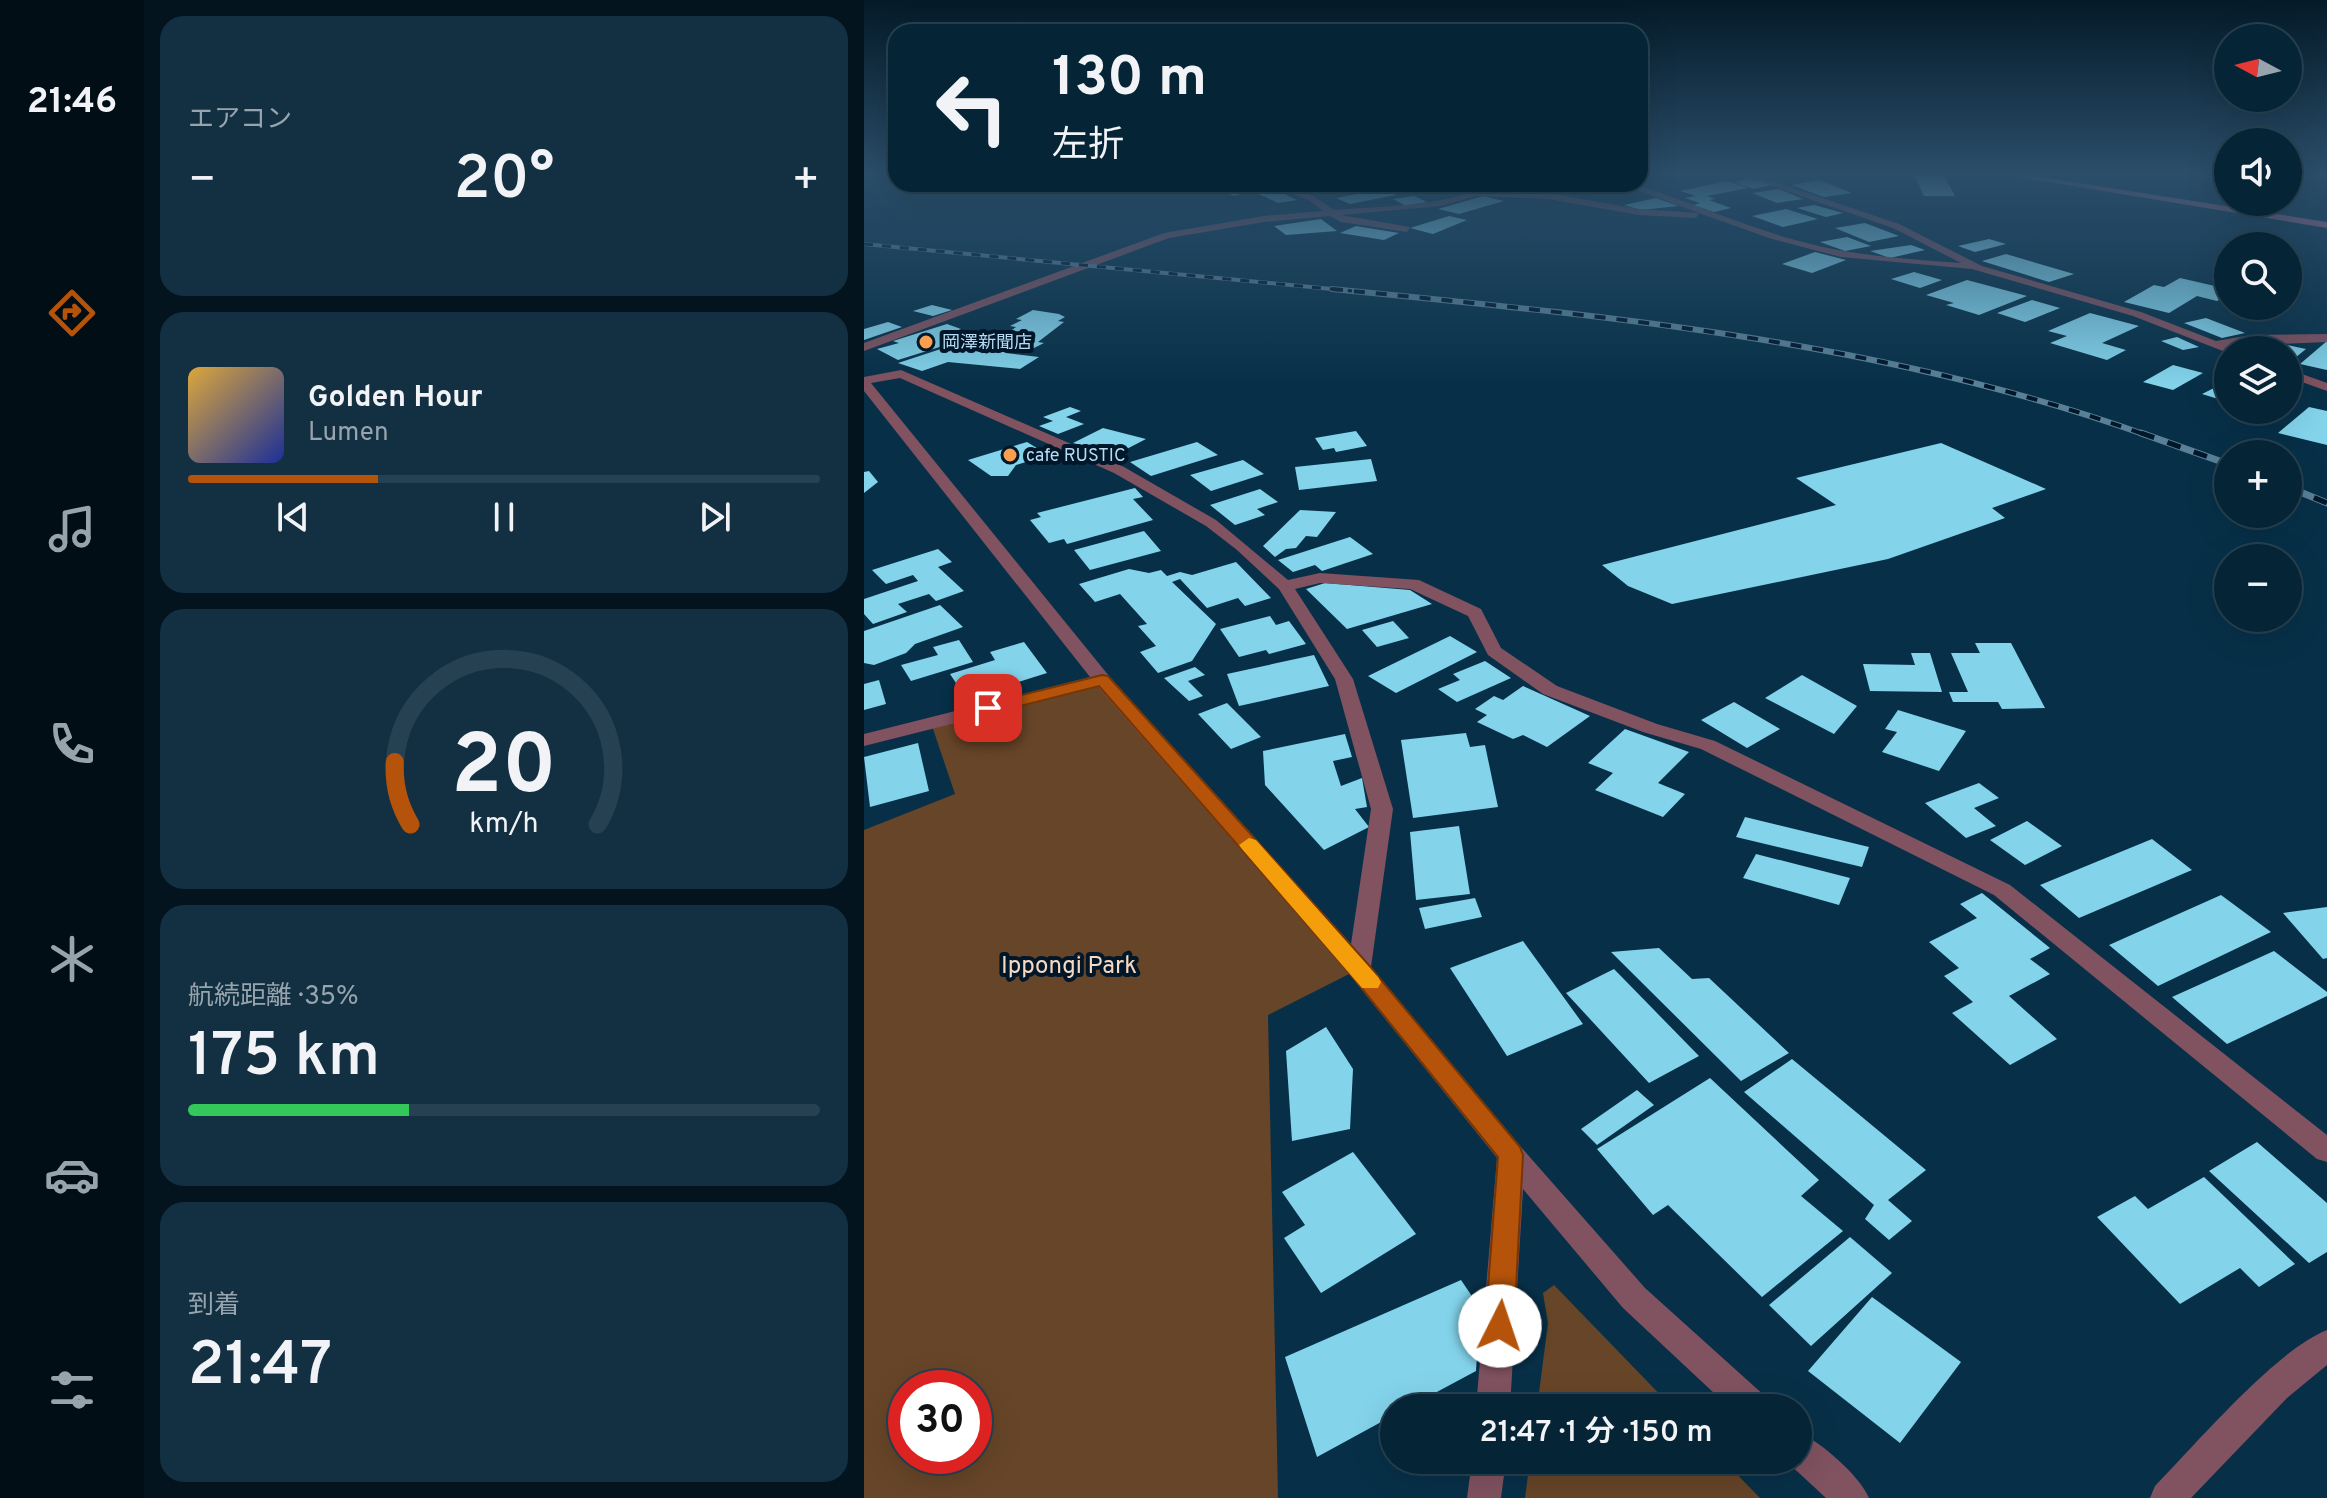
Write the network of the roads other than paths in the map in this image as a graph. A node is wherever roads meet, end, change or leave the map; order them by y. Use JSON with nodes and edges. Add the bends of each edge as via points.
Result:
{"nodes":[{"id":1,"x":1140,"y":245,"type":"edge"},
{"id":2,"x":1805,"y":245,"type":"edge"},
{"id":3,"x":1933,"y":245,"type":"edge"},
{"id":4,"x":1978,"y":268,"type":"junction"},
{"id":5,"x":2302,"y":338,"type":"edge"},
{"id":6,"x":2327,"y":338,"type":"edge"},
{"id":7,"x":2214,"y":343,"type":"edge"},
{"id":8,"x":864,"y":347,"type":"edge"},
{"id":9,"x":2302,"y":378,"type":"edge"},
{"id":10,"x":864,"y":382,"type":"edge"},
{"id":11,"x":2327,"y":387,"type":"edge"},
{"id":12,"x":1285,"y":586,"type":"junction"},
{"id":13,"x":1102,"y":680,"type":"junction"},
{"id":14,"x":864,"y":740,"type":"edge"},
{"id":15,"x":1359,"y":969,"type":"junction"},
{"id":16,"x":2327,"y":1151,"type":"edge"},
{"id":17,"x":1511,"y":1155,"type":"junction"},
{"id":18,"x":2327,"y":1345,"type":"edge"},
{"id":19,"x":1494,"y":1394,"type":"edge"},
{"id":20,"x":1739,"y":1394,"type":"edge"},
{"id":21,"x":1812,"y":1462,"type":"edge"},
{"id":22,"x":1487,"y":1474,"type":"edge"},
{"id":23,"x":1484,"y":1498,"type":"edge"},
{"id":24,"x":1852,"y":1498,"type":"edge"},
{"id":25,"x":2167,"y":1498,"type":"edge"}],
"edges":[{"from":1,"to":8,"type":"street"},
{"from":2,"to":4,"type":"street","via":[[1890,261]]},
{"from":3,"to":4,"type":"street"},
{"from":4,"to":7,"type":"street","via":[[2137,314]]},
{"from":5,"to":6,"type":"street"},
{"from":9,"to":11,"type":"street"},
{"from":10,"to":12,"type":"street","via":[[901,374],[1119,470],[1211,523]]},
{"from":10,"to":13,"type":"street"},
{"from":12,"to":15,"type":"street","via":[[1344,679],[1382,809]]},
{"from":12,"to":16,"type":"street","via":[[1320,578],[1413,584],[1475,613],[1494,651],[1550,690],[1708,745],[2002,890]]},
{"from":13,"to":14,"type":"street"},
{"from":13,"to":15,"type":"street"},
{"from":15,"to":17,"type":"street"},
{"from":17,"to":19,"type":"street"},
{"from":17,"to":20,"type":"street","via":[[1634,1298]]},
{"from":18,"to":25,"type":"street","via":[[2275,1387]]},
{"from":21,"to":24,"type":"street"},
{"from":22,"to":23,"type":"street"}]}
